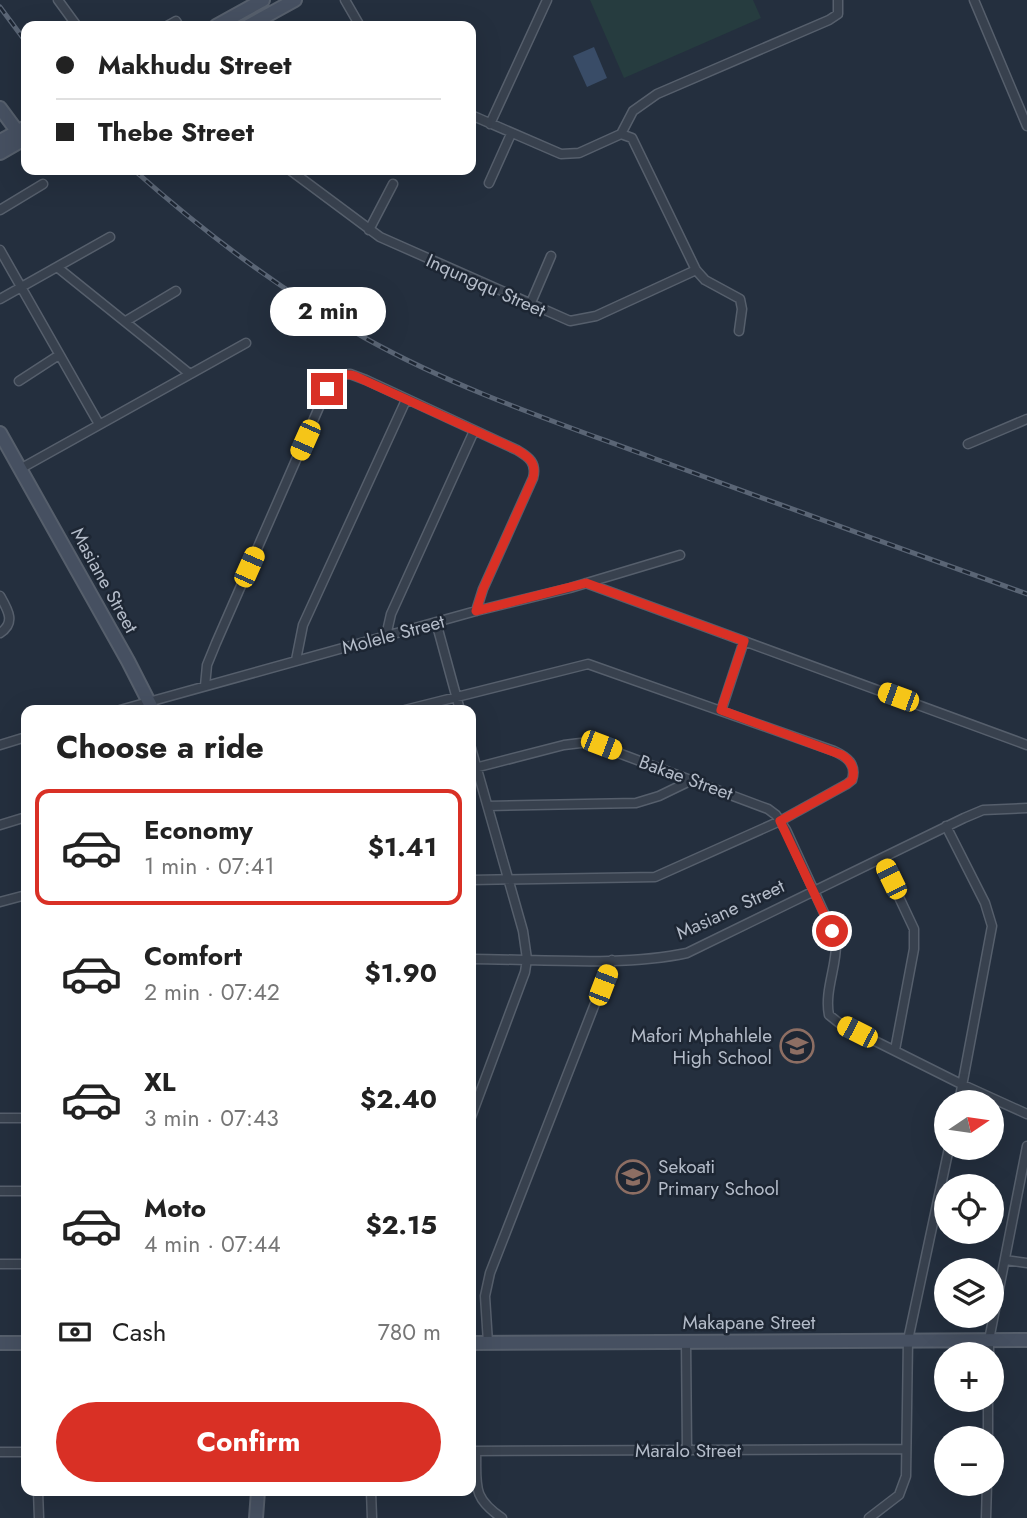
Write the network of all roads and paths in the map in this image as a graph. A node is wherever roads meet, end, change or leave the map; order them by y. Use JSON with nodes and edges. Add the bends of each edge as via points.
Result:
{"nodes":[{"id":1,"x":58,"y":0,"type":"edge"},
{"id":2,"x":263,"y":0,"type":"edge"},
{"id":3,"x":295,"y":0,"type":"edge"},
{"id":4,"x":345,"y":0,"type":"edge"},
{"id":5,"x":547,"y":0,"type":"edge"},
{"id":6,"x":838,"y":0,"type":"edge"},
{"id":7,"x":974,"y":0,"type":"edge"},
{"id":8,"x":244,"y":4,"type":"edge"},
{"id":9,"x":73,"y":21,"type":"edge"},
{"id":10,"x":222,"y":21,"type":"edge"},
{"id":11,"x":251,"y":21,"type":"edge"},
{"id":12,"x":257,"y":21,"type":"edge"},
{"id":13,"x":356,"y":21,"type":"edge"},
{"id":14,"x":0,"y":108,"type":"edge"},
{"id":15,"x":476,"y":117,"type":"edge"},
{"id":16,"x":490,"y":124,"type":"junction"},
{"id":17,"x":1027,"y":126,"type":"edge"},
{"id":18,"x":21,"y":132,"type":"edge"},
{"id":19,"x":511,"y":134,"type":"junction"},
{"id":20,"x":621,"y":134,"type":"junction"},
{"id":21,"x":21,"y":135,"type":"edge"},
{"id":22,"x":21,"y":136,"type":"edge"},
{"id":23,"x":0,"y":141,"type":"edge"},
{"id":24,"x":0,"y":153,"type":"edge"},
{"id":25,"x":297,"y":175,"type":"edge"},
{"id":26,"x":489,"y":183,"type":"dead end"},
{"id":27,"x":43,"y":184,"type":"dead end"},
{"id":28,"x":393,"y":184,"type":"dead end"},
{"id":29,"x":0,"y":210,"type":"edge"},
{"id":30,"x":369,"y":230,"type":"junction"},
{"id":31,"x":110,"y":237,"type":"dead end"},
{"id":32,"x":0,"y":250,"type":"edge"},
{"id":33,"x":551,"y":256,"type":"dead end"},
{"id":34,"x":57,"y":267,"type":"junction"},
{"id":35,"x":696,"y":270,"type":"junction"},
{"id":36,"x":20,"y":287,"type":"junction"},
{"id":37,"x":176,"y":291,"type":"dead end"},
{"id":38,"x":0,"y":299,"type":"edge"},
{"id":39,"x":530,"y":305,"type":"junction"},
{"id":40,"x":126,"y":321,"type":"junction"},
{"id":41,"x":739,"y":331,"type":"dead end"},
{"id":42,"x":246,"y":344,"type":"dead end"},
{"id":43,"x":59,"y":355,"type":"junction"},
{"id":44,"x":190,"y":374,"type":"junction"},
{"id":45,"x":19,"y":382,"type":"dead end"},
{"id":46,"x":406,"y":400,"type":"junction"},
{"id":47,"x":1027,"y":419,"type":"edge"},
{"id":48,"x":99,"y":424,"type":"junction"},
{"id":49,"x":474,"y":431,"type":"junction"},
{"id":50,"x":0,"y":433,"type":"edge"},
{"id":51,"x":968,"y":444,"type":"dead end"},
{"id":52,"x":20,"y":469,"type":"junction"},
{"id":53,"x":680,"y":555,"type":"dead end"},
{"id":54,"x":586,"y":583,"type":"junction"},
{"id":55,"x":0,"y":596,"type":"edge"},
{"id":56,"x":476,"y":611,"type":"junction"},
{"id":57,"x":436,"y":622,"type":"junction"},
{"id":58,"x":0,"y":634,"type":"edge"},
{"id":59,"x":386,"y":636,"type":"junction"},
{"id":60,"x":744,"y":641,"type":"junction"},
{"id":61,"x":296,"y":660,"type":"junction"},
{"id":62,"x":205,"y":686,"type":"junction"},
{"id":63,"x":456,"y":697,"type":"junction"},
{"id":64,"x":150,"y":705,"type":"edge"},
{"id":65,"x":154,"y":705,"type":"edge"},
{"id":66,"x":425,"y":705,"type":"edge"},
{"id":67,"x":458,"y":705,"type":"edge"},
{"id":68,"x":721,"y":710,"type":"junction"},
{"id":69,"x":21,"y":739,"type":"edge"},
{"id":70,"x":0,"y":745,"type":"edge"},
{"id":71,"x":1027,"y":745,"type":"edge"},
{"id":72,"x":476,"y":768,"type":"edge"},
{"id":73,"x":476,"y":774,"type":"edge"},
{"id":74,"x":692,"y":780,"type":"junction"},
{"id":75,"x":488,"y":806,"type":"junction"},
{"id":76,"x":1027,"y":808,"type":"edge"},
{"id":77,"x":21,"y":819,"type":"edge"},
{"id":78,"x":780,"y":821,"type":"junction"},
{"id":79,"x":0,"y":825,"type":"edge"},
{"id":80,"x":946,"y":826,"type":"junction"},
{"id":81,"x":881,"y":859,"type":"junction"},
{"id":82,"x":508,"y":879,"type":"junction"},
{"id":83,"x":476,"y":880,"type":"edge"},
{"id":84,"x":814,"y":891,"type":"junction"},
{"id":85,"x":21,"y":896,"type":"edge"},
{"id":86,"x":0,"y":902,"type":"edge"},
{"id":87,"x":476,"y":959,"type":"edge"},
{"id":88,"x":527,"y":959,"type":"junction"},
{"id":89,"x":612,"y":960,"type":"junction"},
{"id":90,"x":895,"y":1050,"type":"junction"},
{"id":91,"x":963,"y":1085,"type":"junction"},
{"id":92,"x":962,"y":1090,"type":"edge"},
{"id":93,"x":476,"y":1104,"type":"edge"},
{"id":94,"x":1027,"y":1114,"type":"edge"},
{"id":95,"x":0,"y":1118,"type":"edge"},
{"id":96,"x":21,"y":1118,"type":"edge"},
{"id":97,"x":1027,"y":1146,"type":"edge"},
{"id":98,"x":946,"y":1160,"type":"edge"},
{"id":99,"x":0,"y":1191,"type":"edge"},
{"id":100,"x":21,"y":1191,"type":"edge"},
{"id":101,"x":1023,"y":1192,"type":"edge"},
{"id":102,"x":1005,"y":1261,"type":"junction"},
{"id":103,"x":1027,"y":1263,"type":"edge"},
{"id":104,"x":0,"y":1264,"type":"edge"},
{"id":105,"x":21,"y":1264,"type":"edge"},
{"id":106,"x":908,"y":1340,"type":"junction"},
{"id":107,"x":989,"y":1340,"type":"junction"},
{"id":108,"x":1027,"y":1340,"type":"edge"},
{"id":109,"x":686,"y":1341,"type":"junction"},
{"id":110,"x":0,"y":1343,"type":"edge"},
{"id":111,"x":21,"y":1343,"type":"edge"},
{"id":112,"x":476,"y":1343,"type":"edge"},
{"id":113,"x":488,"y":1343,"type":"junction"},
{"id":114,"x":906,"y":1448,"type":"junction"},
{"id":115,"x":687,"y":1450,"type":"junction"},
{"id":116,"x":476,"y":1451,"type":"edge"},
{"id":117,"x":0,"y":1452,"type":"edge"},
{"id":118,"x":21,"y":1452,"type":"edge"},
{"id":119,"x":476,"y":1476,"type":"edge"},
{"id":120,"x":38,"y":1496,"type":"edge"},
{"id":121,"x":258,"y":1496,"type":"edge"},
{"id":122,"x":371,"y":1496,"type":"edge"},
{"id":123,"x":987,"y":1496,"type":"edge"},
{"id":124,"x":39,"y":1518,"type":"edge"},
{"id":125,"x":256,"y":1518,"type":"edge"},
{"id":126,"x":372,"y":1518,"type":"edge"},
{"id":127,"x":502,"y":1518,"type":"edge"},
{"id":128,"x":869,"y":1518,"type":"edge"},
{"id":129,"x":986,"y":1518,"type":"edge"}],
"edges":[{"from":1,"to":9,"type":"street"},
{"from":2,"to":8,"type":"street"},
{"from":3,"to":12,"type":"street"},
{"from":4,"to":13,"type":"street"},
{"from":5,"to":16,"type":"street"},
{"from":6,"to":20,"type":"street","via":[[838,14],[829,20],[657,94],[633,111]]},
{"from":7,"to":17,"type":"street"},
{"from":8,"to":10,"type":"street"},
{"from":8,"to":11,"type":"street"},
{"from":14,"to":18,"type":"street"},
{"from":15,"to":16,"type":"street"},
{"from":16,"to":19,"type":"street"},
{"from":19,"to":20,"type":"street","via":[[566,155]]},
{"from":19,"to":26,"type":"street"},
{"from":20,"to":35,"type":"street","via":[[635,142]]},
{"from":21,"to":23,"type":"street"},
{"from":22,"to":24,"type":"street"},
{"from":25,"to":30,"type":"street","name":"Inqungqu Street"},
{"from":27,"to":29,"type":"street"},
{"from":28,"to":30,"type":"street"},
{"from":30,"to":39,"type":"street","name":"Inqungqu Street"},
{"from":31,"to":34,"type":"street"},
{"from":32,"to":36,"type":"street"},
{"from":33,"to":39,"type":"street"},
{"from":34,"to":36,"type":"street"},
{"from":34,"to":40,"type":"street"},
{"from":35,"to":39,"type":"street","name":"Inqungqu Street","via":[[577,321]]},
{"from":35,"to":41,"type":"street","via":[[740,299]]},
{"from":36,"to":38,"type":"street"},
{"from":36,"to":43,"type":"street"},
{"from":37,"to":40,"type":"street"},
{"from":40,"to":44,"type":"street"},
{"from":42,"to":44,"type":"street"},
{"from":43,"to":45,"type":"street"},
{"from":43,"to":48,"type":"street"},
{"from":44,"to":48,"type":"street"},
{"from":46,"to":49,"type":"street"},
{"from":46,"to":61,"type":"street","via":[[303,625]]},
{"from":46,"to":62,"type":"street","via":[[345,374],[327,389],[213,649]]},
{"from":47,"to":51,"type":"street"},
{"from":48,"to":52,"type":"street"},
{"from":49,"to":56,"type":"street","via":[[517,450],[535,469]]},
{"from":49,"to":59,"type":"street","via":[[391,614]]},
{"from":50,"to":52,"type":"street","name":"Masiane Street"},
{"from":52,"to":64,"type":"street","name":"Masiane Street"},
{"from":53,"to":54,"type":"street","name":"Molele Street"},
{"from":54,"to":56,"type":"street","name":"Molele Street"},
{"from":54,"to":60,"type":"street"},
{"from":55,"to":58,"type":"street","via":[[10,622]]},
{"from":56,"to":57,"type":"street","name":"Molele Street"},
{"from":57,"to":59,"type":"street","name":"Molele Street"},
{"from":57,"to":63,"type":"street"},
{"from":59,"to":61,"type":"street","name":"Molele Street"},
{"from":60,"to":68,"type":"street"},
{"from":60,"to":71,"type":"street"},
{"from":61,"to":62,"type":"street","name":"Molele Street"},
{"from":62,"to":65,"type":"street","name":"Molele Street"},
{"from":63,"to":66,"type":"street"},
{"from":63,"to":67,"type":"street"},
{"from":63,"to":68,"type":"street","via":[[588,664]]},
{"from":68,"to":78,"type":"street","via":[[842,755],[851,763],[854,775],[847,784]]},
{"from":69,"to":70,"type":"street"},
{"from":72,"to":74,"type":"street","name":"Bakae Street","via":[[564,745],[589,743]]},
{"from":73,"to":75,"type":"street"},
{"from":74,"to":75,"type":"street","via":[[636,803]]},
{"from":74,"to":78,"type":"street","name":"Bakae Street","via":[[757,803]]},
{"from":75,"to":82,"type":"street"},
{"from":76,"to":80,"type":"street","name":"Masiane Street","via":[[983,810]]},
{"from":77,"to":79,"type":"street"},
{"from":78,"to":82,"type":"street","via":[[655,877]]},
{"from":78,"to":84,"type":"street","name":"Bakae Street"},
{"from":80,"to":81,"type":"street","name":"Masiane Street"},
{"from":80,"to":91,"type":"street","via":[[992,926]]},
{"from":81,"to":84,"type":"street","name":"Masiane Street"},
{"from":81,"to":90,"type":"street","via":[[915,938]]},
{"from":82,"to":83,"type":"street"},
{"from":82,"to":88,"type":"street"},
{"from":84,"to":89,"type":"street","name":"Masiane Street","via":[[687,953]]},
{"from":84,"to":90,"type":"street","name":"Bakae Street","via":[[836,939],[829,1015]]},
{"from":85,"to":86,"type":"street"},
{"from":87,"to":88,"type":"street","name":"Masiane Street"},
{"from":88,"to":89,"type":"street","name":"Masiane Street"},
{"from":88,"to":93,"type":"street"},
{"from":89,"to":113,"type":"street","via":[[489,1273],[485,1296]]},
{"from":90,"to":91,"type":"street"},
{"from":91,"to":92,"type":"street"},
{"from":91,"to":94,"type":"street"},
{"from":95,"to":96,"type":"street"},
{"from":97,"to":101,"type":"street"},
{"from":98,"to":106,"type":"street"},
{"from":99,"to":100,"type":"street"},
{"from":101,"to":102,"type":"street"},
{"from":102,"to":103,"type":"street"},
{"from":102,"to":107,"type":"street"},
{"from":104,"to":105,"type":"street"},
{"from":106,"to":107,"type":"street","name":"Makapane Street"},
{"from":106,"to":109,"type":"street","name":"Makapane Street"},
{"from":106,"to":114,"type":"street"},
{"from":107,"to":108,"type":"street","name":"Makapane Street"},
{"from":109,"to":113,"type":"street","name":"Makapane Street"},
{"from":109,"to":115,"type":"street"},
{"from":110,"to":111,"type":"street"},
{"from":112,"to":113,"type":"street","name":"Makapane Street"},
{"from":114,"to":115,"type":"street","name":"Maralo Street"},
{"from":114,"to":128,"type":"street","via":[[906,1476],[900,1495]]},
{"from":115,"to":116,"type":"street","name":"Maralo Street"},
{"from":117,"to":118,"type":"street"},
{"from":119,"to":127,"type":"street","via":[[480,1499]]},
{"from":120,"to":124,"type":"street"},
{"from":121,"to":125,"type":"street"},
{"from":122,"to":126,"type":"street"},
{"from":123,"to":129,"type":"street"}]}
